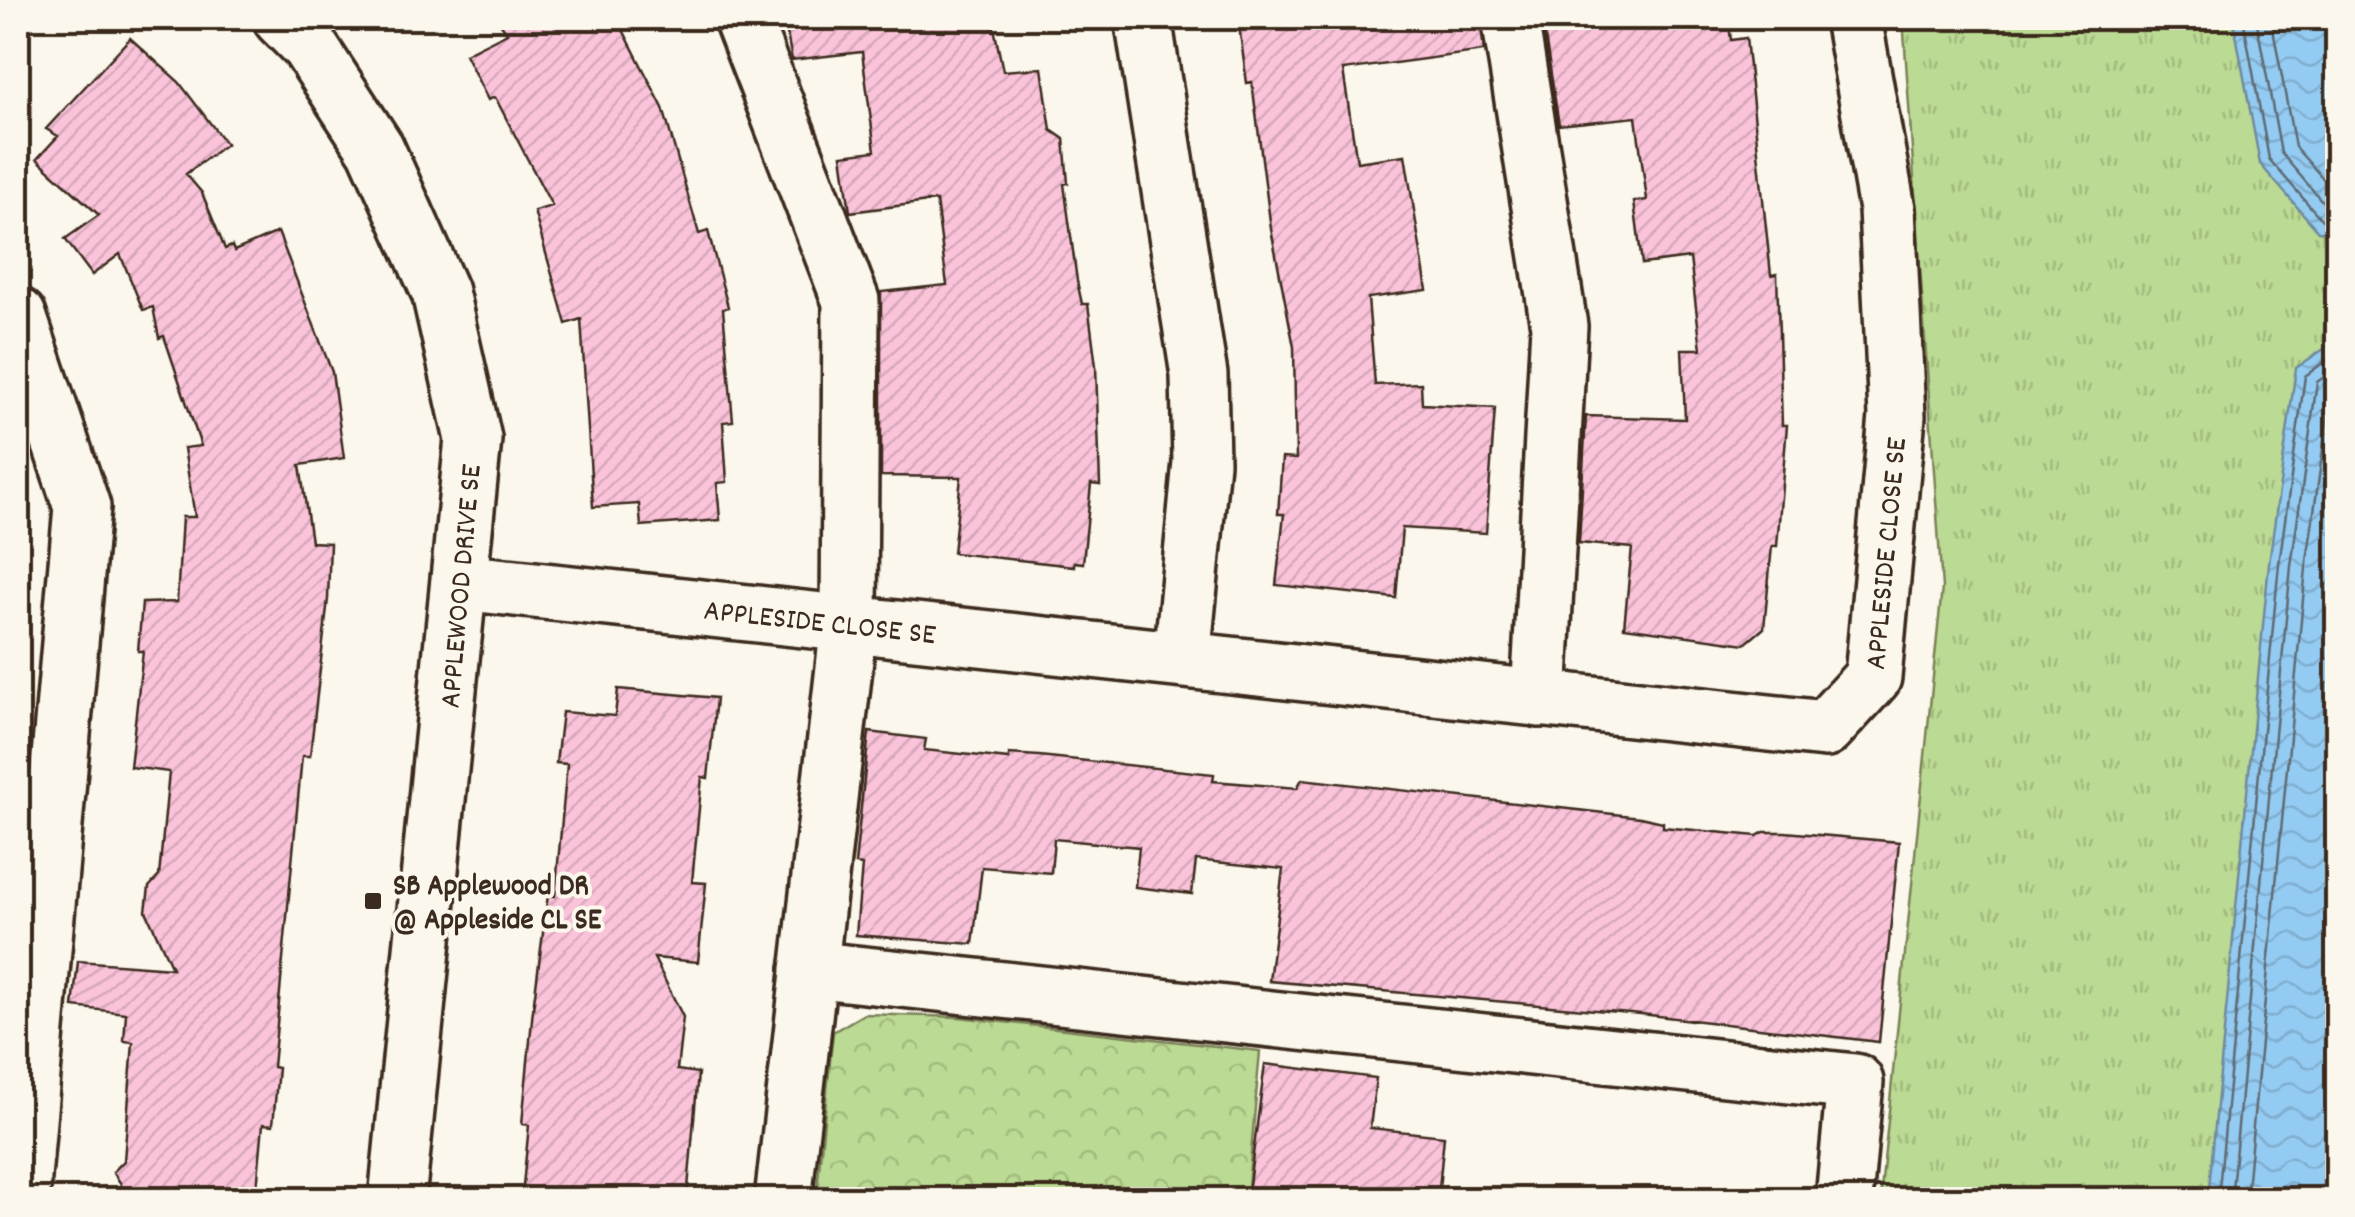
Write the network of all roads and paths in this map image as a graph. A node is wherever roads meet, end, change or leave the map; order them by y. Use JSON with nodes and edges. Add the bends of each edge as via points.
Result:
{"nodes":[{"id":1,"x":282,"y":18,"type":"edge"},
{"id":2,"x":742,"y":18,"type":"edge"},
{"id":3,"x":1143,"y":18,"type":"edge"},
{"id":4,"x":1510,"y":18,"type":"edge"},
{"id":5,"x":1854,"y":18,"type":"edge"},
{"id":6,"x":18,"y":316,"type":"edge"},
{"id":7,"x":460,"y":582,"type":"junction"},
{"id":8,"x":849,"y":624,"type":"junction"},
{"id":9,"x":1182,"y":659,"type":"junction"},
{"id":10,"x":1539,"y":699,"type":"junction"},
{"id":11,"x":809,"y":969,"type":"junction"},
{"id":12,"x":20,"y":1200,"type":"edge"},
{"id":13,"x":397,"y":1200,"type":"edge"},
{"id":14,"x":783,"y":1200,"type":"edge"},
{"id":15,"x":1844,"y":1200,"type":"edge"}],
"edges":[{"from":1,"to":7,"type":"street","name":"APPLEWOOD DRIVE SE","via":[[309,46],[376,149],[440,292],[472,439]]},
{"from":2,"to":8,"type":"street","via":[[851,301]]},
{"from":3,"to":9,"type":"street","via":[[1199,375],[1201,462]]},
{"from":4,"to":10,"type":"street","via":[[1559,326]]},
{"from":5,"to":10,"type":"street","name":"APPLESIDE CLOSE SE","via":[[1887,209],[1897,416],[1873,677],[1825,729]]},
{"from":6,"to":12,"type":"street","via":[[82,506]]},
{"from":7,"to":8,"type":"street","name":"APPLESIDE CLOSE SE"},
{"from":7,"to":13,"type":"street","name":"APPLEWOOD DRIVE SE"},
{"from":8,"to":9,"type":"street","name":"APPLESIDE CLOSE SE"},
{"from":8,"to":11,"type":"street"},
{"from":9,"to":10,"type":"street","name":"APPLESIDE CLOSE SE"},
{"from":11,"to":14,"type":"street"},
{"from":11,"to":15,"type":"street","via":[[1855,1082]]}]}
